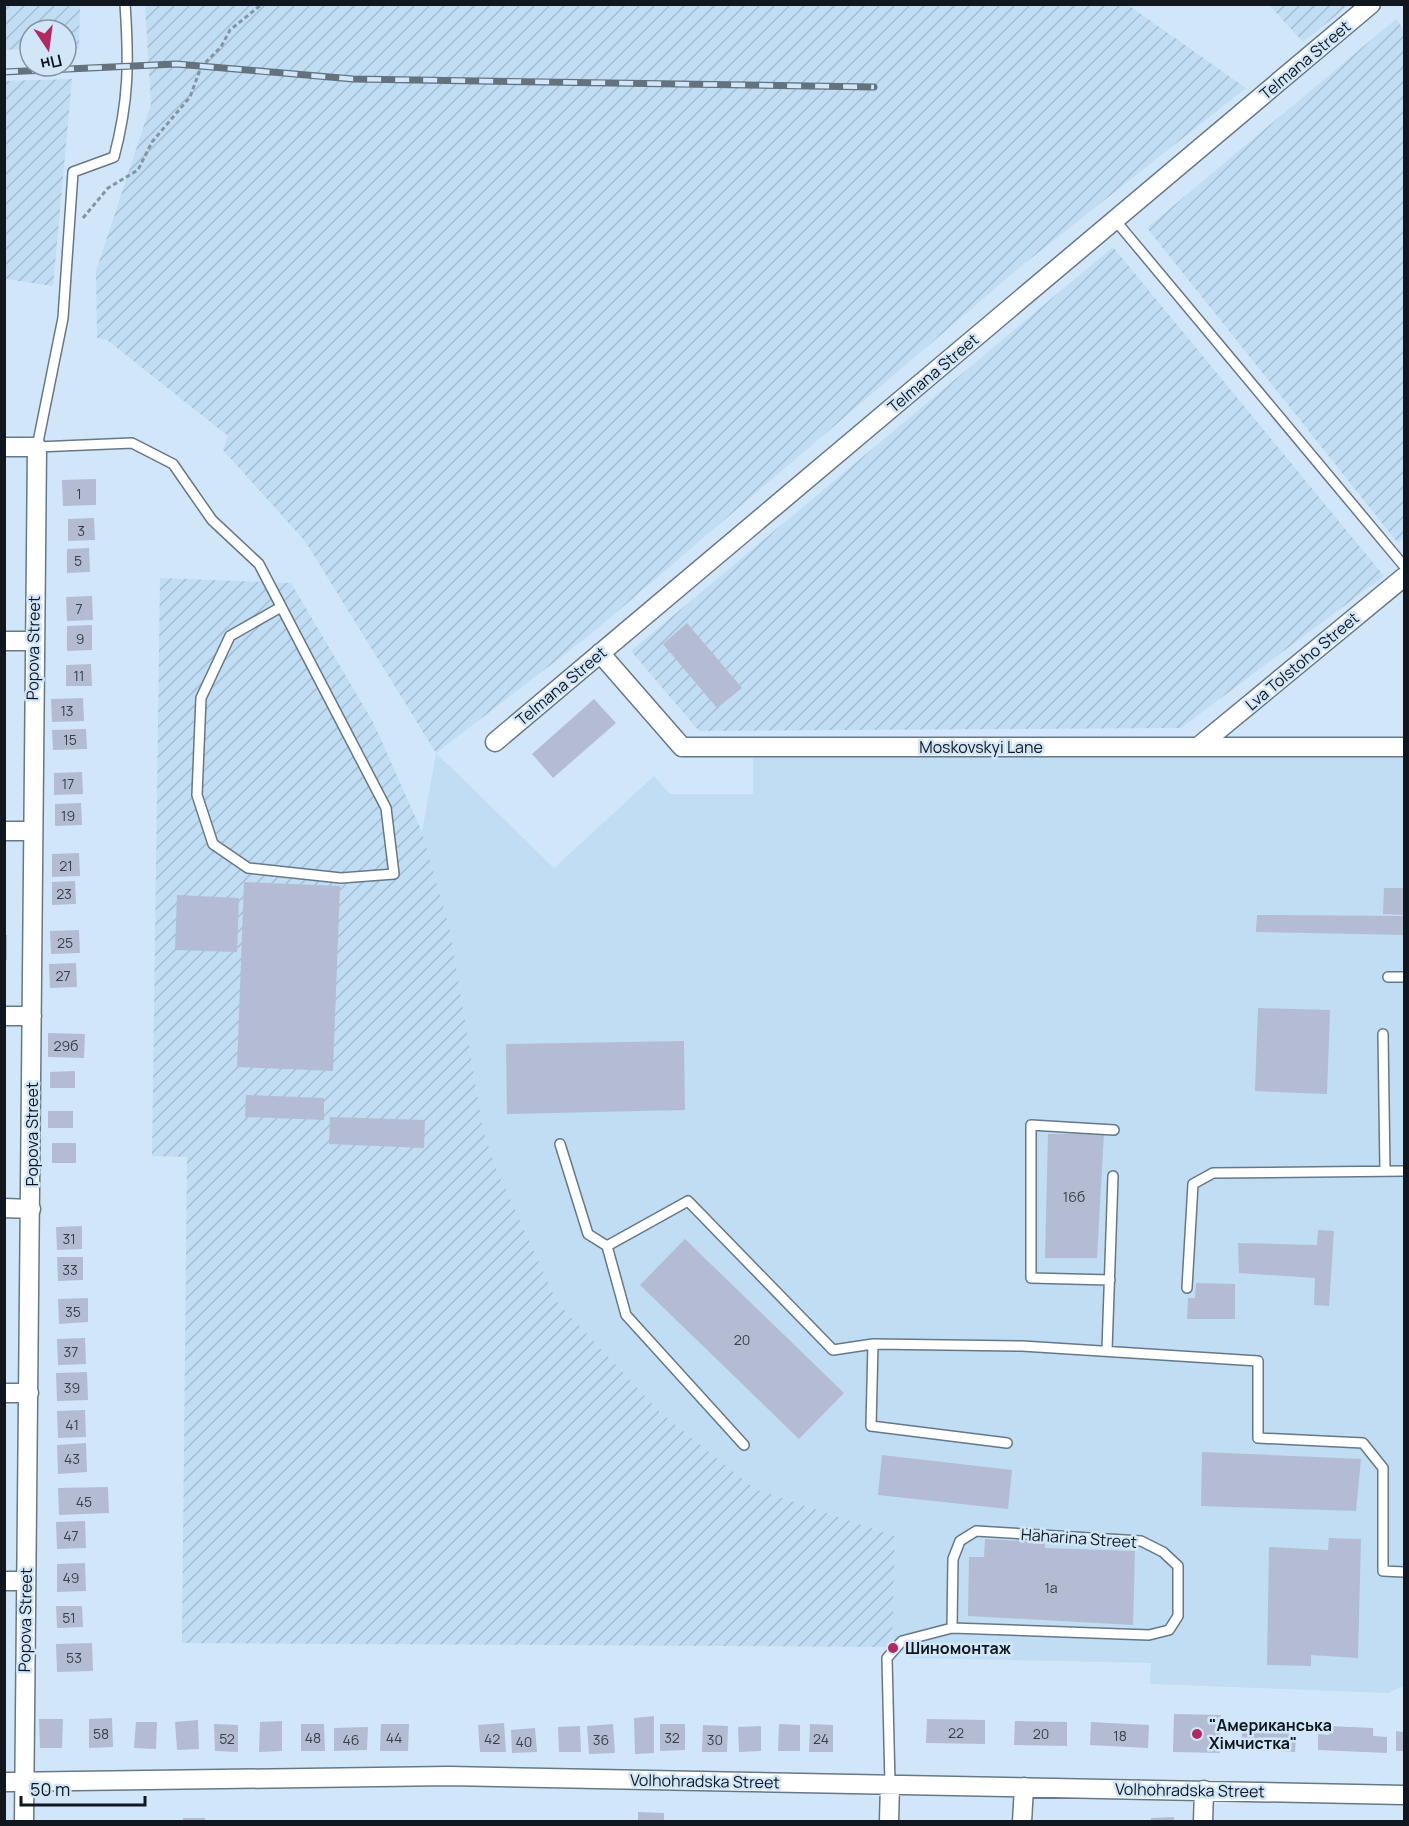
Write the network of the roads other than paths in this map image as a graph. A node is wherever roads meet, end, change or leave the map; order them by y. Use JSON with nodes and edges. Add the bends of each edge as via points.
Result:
{"nodes":[{"id":1,"x":125,"y":4,"type":"edge"},
{"id":2,"x":1371,"y":4,"type":"edge"},
{"id":3,"x":1115,"y":220,"type":"junction"},
{"id":4,"x":4,"y":447,"type":"edge"},
{"id":5,"x":36,"y":447,"type":"junction"},
{"id":6,"x":1404,"y":566,"type":"edge"},
{"id":7,"x":1404,"y":577,"type":"edge"},
{"id":8,"x":281,"y":607,"type":"junction"},
{"id":9,"x":4,"y":641,"type":"edge"},
{"id":10,"x":33,"y":641,"type":"junction"},
{"id":11,"x":600,"y":653,"type":"junction"},
{"id":12,"x":495,"y":742,"type":"dead end"},
{"id":13,"x":1199,"y":746,"type":"junction"},
{"id":14,"x":1404,"y":747,"type":"edge"},
{"id":15,"x":4,"y":831,"type":"edge"},
{"id":16,"x":32,"y":831,"type":"junction"},
{"id":17,"x":1388,"y":977,"type":"dead end"},
{"id":18,"x":1404,"y":977,"type":"edge"},
{"id":19,"x":4,"y":1016,"type":"edge"},
{"id":20,"x":32,"y":1016,"type":"junction"},
{"id":21,"x":1383,"y":1034,"type":"dead end"},
{"id":22,"x":1114,"y":1130,"type":"dead end"},
{"id":23,"x":560,"y":1144,"type":"dead end"},
{"id":24,"x":1385,"y":1171,"type":"junction"},
{"id":25,"x":1404,"y":1171,"type":"edge"},
{"id":26,"x":1113,"y":1176,"type":"dead end"},
{"id":27,"x":4,"y":1209,"type":"edge"},
{"id":28,"x":31,"y":1209,"type":"junction"},
{"id":29,"x":607,"y":1246,"type":"junction"},
{"id":30,"x":1110,"y":1280,"type":"junction"},
{"id":31,"x":1187,"y":1288,"type":"dead end"},
{"id":32,"x":873,"y":1344,"type":"junction"},
{"id":33,"x":1107,"y":1350,"type":"junction"},
{"id":34,"x":4,"y":1393,"type":"edge"},
{"id":35,"x":29,"y":1393,"type":"junction"},
{"id":36,"x":1007,"y":1443,"type":"dead end"},
{"id":37,"x":744,"y":1445,"type":"dead end"},
{"id":38,"x":1404,"y":1572,"type":"edge"},
{"id":39,"x":4,"y":1581,"type":"edge"},
{"id":40,"x":25,"y":1581,"type":"junction"},
{"id":41,"x":952,"y":1628,"type":"junction"},
{"id":42,"x":4,"y":1782,"type":"edge"},
{"id":43,"x":23,"y":1782,"type":"junction"},
{"id":44,"x":890,"y":1784,"type":"junction"},
{"id":45,"x":1024,"y":1787,"type":"junction"},
{"id":46,"x":1204,"y":1790,"type":"junction"},
{"id":47,"x":1404,"y":1795,"type":"edge"},
{"id":48,"x":24,"y":1821,"type":"edge"},
{"id":49,"x":889,"y":1821,"type":"edge"},
{"id":50,"x":1022,"y":1821,"type":"edge"},
{"id":51,"x":1203,"y":1821,"type":"edge"}],
"edges":[{"from":1,"to":5,"type":"lane","via":[[129,65],[122,126],[114,157],[73,172],[63,318]]},
{"from":2,"to":3,"type":"street","name":"Telmana Street"},
{"from":3,"to":6,"type":"lane"},
{"from":3,"to":11,"type":"street","name":"Telmana Street"},
{"from":4,"to":5,"type":"street"},
{"from":5,"to":8,"type":"lane","via":[[132,443],[173,464],[212,520],[259,564]]},
{"from":5,"to":10,"type":"street","name":"Popova Street"},
{"from":7,"to":13,"type":"street","name":"Lva Tolstoho Street"},
{"from":8,"to":8,"type":"lane","via":[[386,808],[394,874],[341,878],[248,868],[213,844],[197,795],[201,698],[230,636]]},
{"from":9,"to":10,"type":"street"},
{"from":10,"to":16,"type":"street","name":"Popova Street"},
{"from":11,"to":12,"type":"street","name":"Telmana Street"},
{"from":11,"to":13,"type":"street","name":"Moskovskyi Lane","via":[[682,747]]},
{"from":13,"to":14,"type":"street","name":"Moskovskyi Lane"},
{"from":15,"to":16,"type":"street"},
{"from":16,"to":20,"type":"street","name":"Popova Street"},
{"from":17,"to":18,"type":"lane"},
{"from":19,"to":20,"type":"street"},
{"from":20,"to":28,"type":"street","name":"Popova Street"},
{"from":21,"to":24,"type":"lane"},
{"from":22,"to":30,"type":"lane","via":[[1031,1125],[1031,1278]]},
{"from":23,"to":29,"type":"lane","via":[[588,1234]]},
{"from":24,"to":25,"type":"lane"},
{"from":24,"to":31,"type":"lane","via":[[1213,1173],[1193,1184]]},
{"from":26,"to":30,"type":"lane"},
{"from":27,"to":28,"type":"street"},
{"from":28,"to":35,"type":"street","name":"Popova Street"},
{"from":29,"to":32,"type":"lane","via":[[688,1201],[833,1350]]},
{"from":29,"to":37,"type":"lane","via":[[626,1315]]},
{"from":30,"to":33,"type":"lane"},
{"from":32,"to":33,"type":"lane"},
{"from":32,"to":36,"type":"lane","via":[[872,1426]]},
{"from":33,"to":38,"type":"lane","via":[[1258,1360],[1258,1438],[1363,1443],[1383,1468],[1383,1571]]},
{"from":34,"to":35,"type":"street"},
{"from":35,"to":40,"type":"street","name":"Popova Street"},
{"from":39,"to":40,"type":"street"},
{"from":40,"to":43,"type":"street","name":"Popova Street"},
{"from":41,"to":41,"type":"lane","name":"Haharina Street","via":[[953,1559],[960,1541],[976,1531],[1141,1541],[1163,1552],[1178,1566],[1178,1616],[1169,1630],[1149,1635]]},
{"from":41,"to":44,"type":"lane","name":"Haharina Street","via":[[902,1641],[887,1658]]},
{"from":42,"to":43,"type":"street","name":"Volhohradska Street"},
{"from":43,"to":44,"type":"street","name":"Volhohradska Street","via":[[449,1776]]},
{"from":43,"to":48,"type":"street","name":"Popova Street"},
{"from":44,"to":45,"type":"street","name":"Volhohradska Street"},
{"from":44,"to":49,"type":"street","name":"Haharina Street"},
{"from":45,"to":46,"type":"street","name":"Volhohradska Street"},
{"from":45,"to":50,"type":"street"},
{"from":46,"to":47,"type":"street","name":"Volhohradska Street"},
{"from":46,"to":51,"type":"street"}]}
